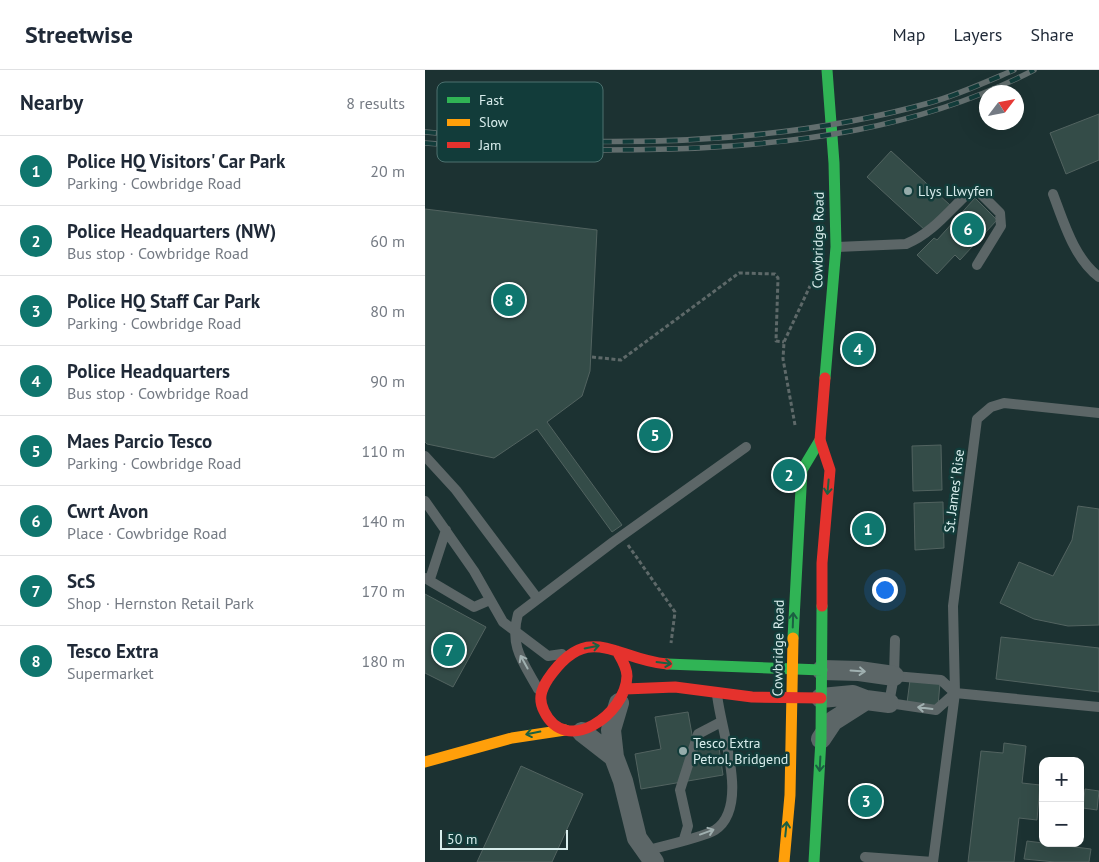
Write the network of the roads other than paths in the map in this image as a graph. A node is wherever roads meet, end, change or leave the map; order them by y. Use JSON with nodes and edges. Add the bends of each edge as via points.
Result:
{"nodes":[{"id":1,"x":827,"y":70,"type":"edge"},
{"id":2,"x":1053,"y":194,"type":"dead end"},
{"id":3,"x":836,"y":247,"type":"junction"},
{"id":4,"x":977,"y":265,"type":"dead end"},
{"id":5,"x":1099,"y":277,"type":"edge"},
{"id":6,"x":1099,"y":413,"type":"edge"},
{"id":7,"x":820,"y":440,"type":"junction"},
{"id":8,"x":746,"y":447,"type":"dead end"},
{"id":9,"x":425,"y":456,"type":"edge"},
{"id":10,"x":425,"y":501,"type":"edge"},
{"id":11,"x":446,"y":530,"type":"junction"},
{"id":12,"x":427,"y":579,"type":"edge"},
{"id":13,"x":537,"y":598,"type":"junction"},
{"id":14,"x":490,"y":600,"type":"junction"},
{"id":15,"x":514,"y":629,"type":"junction"},
{"id":16,"x":895,"y":640,"type":"dead end"},
{"id":17,"x":617,"y":651,"type":"junction"},
{"id":18,"x":573,"y":652,"type":"junction"},
{"id":19,"x":793,"y":669,"type":"junction"},
{"id":20,"x":822,"y":670,"type":"junction"},
{"id":21,"x":894,"y":676,"type":"junction"},
{"id":22,"x":717,"y":691,"type":"junction"},
{"id":23,"x":955,"y":693,"type":"junction"},
{"id":24,"x":623,"y":694,"type":"junction"},
{"id":25,"x":540,"y":697,"type":"junction"},
{"id":26,"x":792,"y":697,"type":"junction"},
{"id":27,"x":821,"y":698,"type":"junction"},
{"id":28,"x":866,"y":700,"type":"junction"},
{"id":29,"x":889,"y":703,"type":"junction"},
{"id":30,"x":1099,"y":707,"type":"edge"},
{"id":31,"x":531,"y":714,"type":"dead end"},
{"id":32,"x":721,"y":722,"type":"junction"},
{"id":33,"x":520,"y":725,"type":"dead end"},
{"id":34,"x":573,"y":731,"type":"junction"},
{"id":35,"x":821,"y":739,"type":"junction"},
{"id":36,"x":501,"y":740,"type":"junction"},
{"id":37,"x":614,"y":757,"type":"junction"},
{"id":38,"x":425,"y":762,"type":"edge"},
{"id":39,"x":684,"y":839,"type":"junction"},
{"id":40,"x":649,"y":857,"type":"edge"},
{"id":41,"x":865,"y":857,"type":"dead end"},
{"id":42,"x":784,"y":862,"type":"edge"},
{"id":43,"x":814,"y":862,"type":"edge"},
{"id":44,"x":933,"y":862,"type":"edge"}],
"edges":[{"from":1,"to":3,"type":"main road","name":"Cowbridge Road"},
{"from":2,"to":5,"type":"lane","via":[[1085,264]]},
{"from":3,"to":4,"type":"lane","via":[[906,244],[917,240],[968,193],[980,193],[1000,213],[1001,226]]},
{"from":3,"to":7,"type":"main road","name":"Cowbridge Road"},
{"from":6,"to":23,"type":"lane","name":"St. James' Rise","via":[[1004,403],[991,407],[977,419],[953,606]]},
{"from":19,"to":7,"type":"main road","name":"Cowbridge Road","one_way":true,"via":[[793,618],[803,469]]},
{"from":7,"to":20,"type":"main road","name":"Cowbridge Road","one_way":true,"via":[[830,470],[822,562]]},
{"from":8,"to":13,"type":"lane"},
{"from":9,"to":13,"type":"lane","via":[[456,490]]},
{"from":10,"to":11,"type":"lane"},
{"from":11,"to":12,"type":"lane"},
{"from":11,"to":14,"type":"lane"},
{"from":12,"to":14,"type":"lane","via":[[475,607]]},
{"from":13,"to":15,"type":"lane","via":[[518,614]]},
{"from":14,"to":15,"type":"lane","via":[[503,622]]},
{"from":15,"to":18,"type":"lane","via":[[548,656]]},
{"from":25,"to":15,"type":"lane","one_way":true,"via":[[517,650]]},
{"from":16,"to":21,"type":"lane"},
{"from":18,"to":17,"type":"main road","one_way":true,"via":[[600,645]]},
{"from":17,"to":19,"type":"main road","one_way":true,"via":[[667,663]]},
{"from":17,"to":24,"type":"main road","via":[[625,670]]},
{"from":18,"to":25,"type":"main road","via":[[546,682]]},
{"from":19,"to":20,"type":"main road"},
{"from":19,"to":26,"type":"main road","name":"Cowbridge Road"},
{"from":20,"to":21,"type":"street","one_way":true},
{"from":20,"to":27,"type":"main road","name":"Cowbridge Road"},
{"from":21,"to":23,"type":"lane","via":[[941,680]]},
{"from":21,"to":29,"type":"lane"},
{"from":22,"to":24,"type":"main road","via":[[675,687]]},
{"from":22,"to":26,"type":"main road","via":[[751,697]]},
{"from":22,"to":32,"type":"lane"},
{"from":23,"to":29,"type":"lane","one_way":true,"via":[[936,710]]},
{"from":23,"to":30,"type":"lane"},
{"from":23,"to":44,"type":"lane"},
{"from":24,"to":34,"type":"main road","via":[[598,724]]},
{"from":24,"to":37,"type":"street","via":[[611,730]]},
{"from":25,"to":31,"type":"main road"},
{"from":25,"to":34,"type":"main road","via":[[545,716],[552,725]]},
{"from":26,"to":27,"type":"main road"},
{"from":42,"to":26,"type":"main road","name":"Cowbridge Road","one_way":true,"via":[[790,795]]},
{"from":27,"to":28,"type":"street","via":[[853,694]]},
{"from":27,"to":35,"type":"main road","name":"Cowbridge Road"},
{"from":28,"to":29,"type":"street"},
{"from":28,"to":35,"type":"street","via":[[833,721]]},
{"from":32,"to":39,"type":"lane","via":[[698,734],[680,790],[688,826]]},
{"from":39,"to":32,"type":"lane","one_way":true,"via":[[715,830],[729,813],[733,796]]},
{"from":33,"to":36,"type":"main road"},
{"from":34,"to":36,"type":"main road","one_way":true,"via":[[544,731]]},
{"from":34,"to":37,"type":"street"},
{"from":35,"to":43,"type":"main road","name":"Cowbridge Road","one_way":true},
{"from":36,"to":38,"type":"main road"},
{"from":37,"to":40,"type":"street","via":[[637,838]]},
{"from":39,"to":40,"type":"lane"},
{"from":41,"to":44,"type":"lane"}]}
